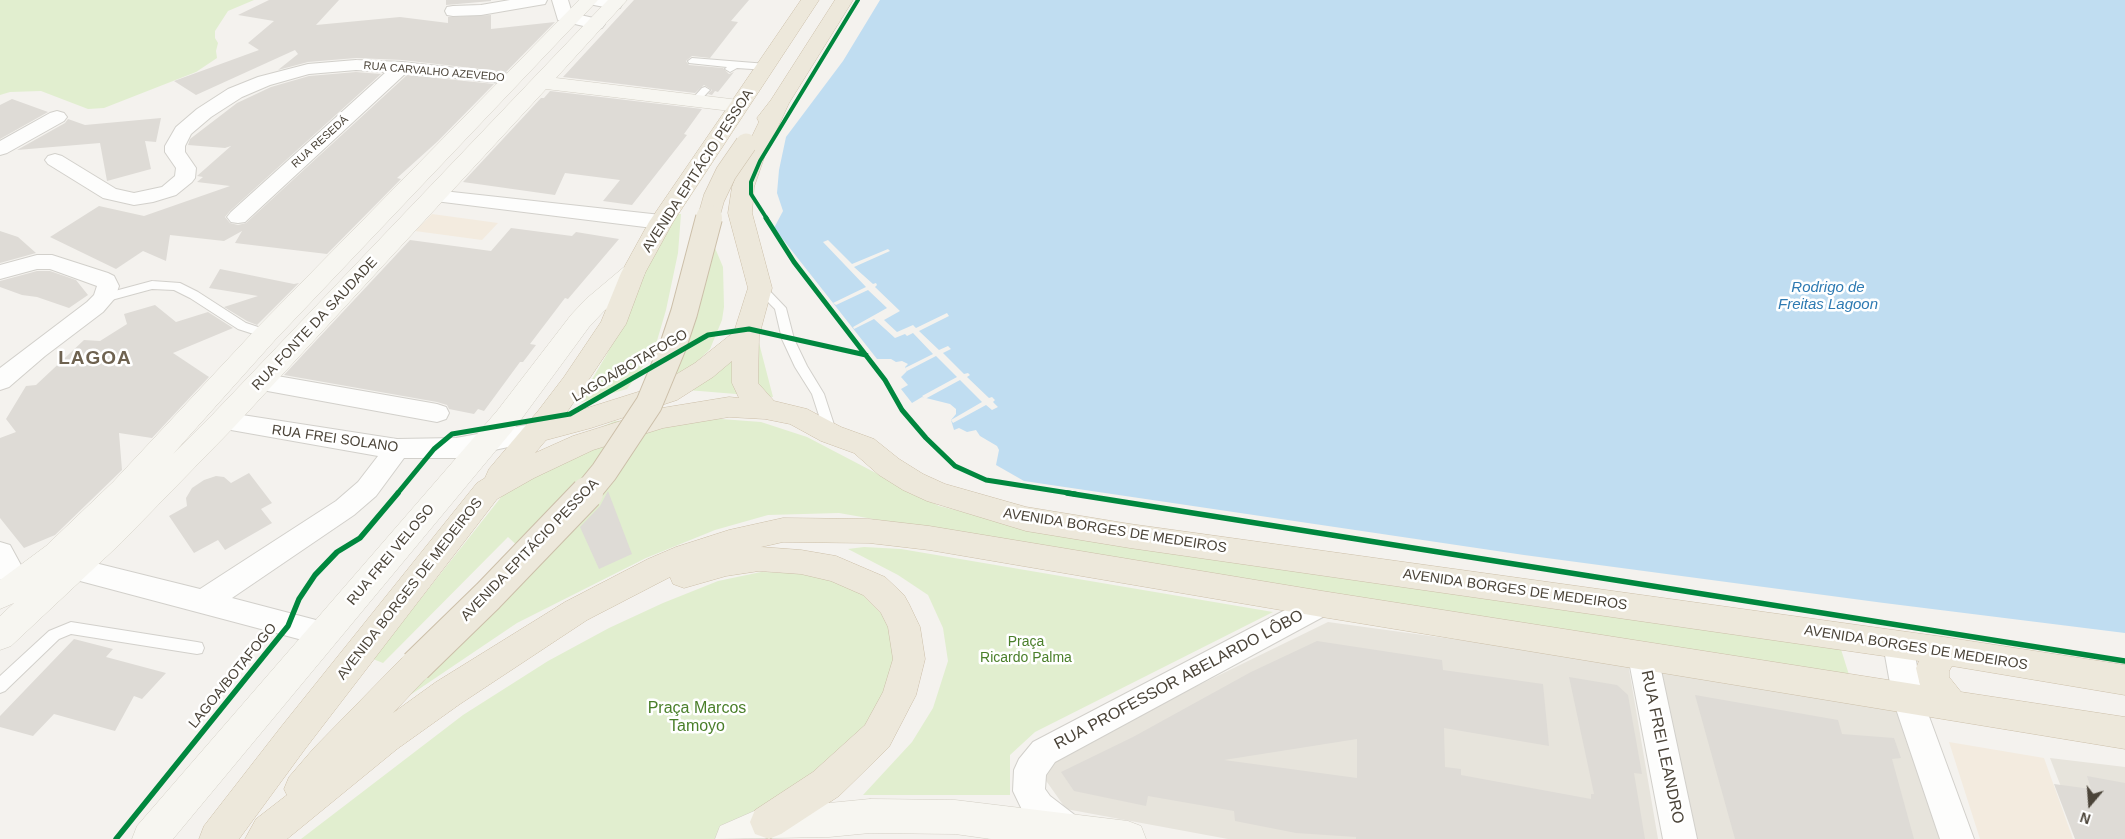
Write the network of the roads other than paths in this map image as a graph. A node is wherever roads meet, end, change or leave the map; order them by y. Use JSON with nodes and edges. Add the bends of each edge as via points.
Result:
{"nodes":[{"id":1,"x":539,"y":0,"type":"edge"},
{"id":2,"x":559,"y":0,"type":"edge"},
{"id":3,"x":569,"y":0,"type":"edge"},
{"id":4,"x":589,"y":0,"type":"edge"},
{"id":5,"x":810,"y":0,"type":"edge"},
{"id":6,"x":844,"y":0,"type":"edge"},
{"id":7,"x":609,"y":1,"type":"edge"},
{"id":8,"x":453,"y":11,"type":"dead end"},
{"id":9,"x":572,"y":19,"type":"junction"},
{"id":10,"x":596,"y":24,"type":"junction"},
{"id":11,"x":692,"y":61,"type":"dead end"},
{"id":12,"x":402,"y":67,"type":"junction"},
{"id":13,"x":766,"y":68,"type":"junction"},
{"id":14,"x":511,"y":79,"type":"junction"},
{"id":15,"x":541,"y":82,"type":"junction"},
{"id":16,"x":779,"y":103,"type":"junction"},
{"id":17,"x":739,"y":106,"type":"junction"},
{"id":18,"x":57,"y":117,"type":"dead end"},
{"id":19,"x":0,"y":149,"type":"edge"},
{"id":20,"x":55,"y":160,"type":"dead end"},
{"id":21,"x":434,"y":196,"type":"junction"},
{"id":22,"x":238,"y":216,"type":"dead end"},
{"id":23,"x":661,"y":222,"type":"junction"},
{"id":24,"x":0,"y":272,"type":"edge"},
{"id":25,"x":633,"y":273,"type":"junction"},
{"id":26,"x":760,"y":288,"type":"junction"},
{"id":27,"x":104,"y":298,"type":"junction"},
{"id":28,"x":266,"y":334,"type":"junction"},
{"id":29,"x":746,"y":336,"type":"junction"},
{"id":30,"x":0,"y":381,"type":"edge"},
{"id":31,"x":260,"y":382,"type":"junction"},
{"id":32,"x":765,"y":409,"type":"junction"},
{"id":33,"x":436,"y":413,"type":"dead end"},
{"id":34,"x":223,"y":421,"type":"junction"},
{"id":35,"x":537,"y":432,"type":"junction"},
{"id":36,"x":831,"y":434,"type":"junction"},
{"id":37,"x":486,"y":442,"type":"junction"},
{"id":38,"x":397,"y":449,"type":"junction"},
{"id":39,"x":487,"y":491,"type":"junction"},
{"id":40,"x":66,"y":562,"type":"junction"},
{"id":41,"x":3,"y":576,"type":"edge"},
{"id":42,"x":202,"y":603,"type":"junction"},
{"id":43,"x":1322,"y":604,"type":"junction"},
{"id":44,"x":576,"y":611,"type":"junction"},
{"id":45,"x":325,"y":634,"type":"junction"},
{"id":46,"x":0,"y":636,"type":"edge"},
{"id":47,"x":1898,"y":644,"type":"junction"},
{"id":48,"x":197,"y":648,"type":"dead end"},
{"id":49,"x":1944,"y":651,"type":"junction"},
{"id":50,"x":1643,"y":656,"type":"junction"},
{"id":51,"x":2125,"y":680,"type":"edge"},
{"id":52,"x":0,"y":686,"type":"edge"},
{"id":53,"x":1908,"y":700,"type":"junction"},
{"id":54,"x":1952,"y":706,"type":"junction"},
{"id":55,"x":2125,"y":733,"type":"edge"},
{"id":56,"x":768,"y":822,"type":"junction"},
{"id":57,"x":1068,"y":830,"type":"junction"},
{"id":58,"x":266,"y":835,"type":"edge"},
{"id":59,"x":1115,"y":838,"type":"edge"},
{"id":60,"x":150,"y":839,"type":"edge"},
{"id":61,"x":217,"y":839,"type":"edge"},
{"id":62,"x":733,"y":839,"type":"edge"},
{"id":63,"x":1680,"y":839,"type":"edge"},
{"id":64,"x":1957,"y":839,"type":"edge"}],
"edges":[{"from":1,"to":8,"type":"street","via":[[481,10]]},
{"from":2,"to":3,"type":"street"},
{"from":2,"to":9,"type":"street","via":[[564,16]]},
{"from":4,"to":9,"type":"street","name":"RUA FONTE DA SAUDADE"},
{"from":5,"to":13,"type":"highway","name":"AVENIDA EPITÁCIO PESSOA"},
{"from":6,"to":16,"type":"highway","name":"AVENIDA EPITÁCIO PESSOA"},
{"from":7,"to":10,"type":"street","name":"RUA FONTE DA SAUDADE"},
{"from":9,"to":10,"type":"street"},
{"from":9,"to":14,"type":"street","name":"RUA FONTE DA SAUDADE"},
{"from":10,"to":15,"type":"street","name":"RUA FONTE DA SAUDADE"},
{"from":11,"to":13,"type":"lane"},
{"from":12,"to":14,"type":"street","name":"RUA CARVALHO AZEVEDO"},
{"from":12,"to":20,"type":"street","name":"RUA CARVALHO AZEVEDO","via":[[356,65],[308,70],[278,76],[235,93],[204,112],[178,139],[175,152],[186,168],[185,178],[170,191],[146,198],[110,194]]},
{"from":12,"to":22,"type":"street","name":"RUA RESEDÁ"},
{"from":13,"to":17,"type":"highway","name":"AVENIDA EPITÁCIO PESSOA"},
{"from":14,"to":28,"type":"street","name":"RUA FONTE DA SAUDADE"},
{"from":15,"to":17,"type":"street","via":[[700,96]]},
{"from":15,"to":21,"type":"street","name":"RUA FONTE DA SAUDADE"},
{"from":16,"to":26,"type":"highway","via":[[754,155],[743,187],[740,213]]},
{"from":16,"to":58,"type":"highway","name":"AVENIDA EPITÁCIO PESSOA","bridge":true,"via":[[726,173],[714,198],[684,313],[653,396],[604,472],[576,506],[326,759]]},
{"from":17,"to":23,"type":"highway","name":"AVENIDA EPITÁCIO PESSOA"},
{"from":18,"to":19,"type":"street"},
{"from":21,"to":23,"type":"street"},
{"from":21,"to":31,"type":"street","name":"RUA FONTE DA SAUDADE"},
{"from":23,"to":25,"type":"highway","name":"AVENIDA EPITÁCIO PESSOA"},
{"from":24,"to":27,"type":"street","via":[[37,262],[58,263],[106,281],[108,292]]},
{"from":25,"to":35,"type":"highway","name":"AVENIDA EPITÁCIO PESSOA","via":[[612,324]]},
{"from":25,"to":37,"type":"street","name":"RUA FREI VELOSO","via":[[580,321]]},
{"from":26,"to":29,"type":"highway"},
{"from":26,"to":36,"type":"lane","via":[[780,308],[788,339],[818,394]]},
{"from":27,"to":28,"type":"lane","via":[[152,285],[176,286],[242,326]]},
{"from":27,"to":30,"type":"street"},
{"from":28,"to":40,"type":"street","name":"RUA FONTE DA SAUDADE","via":[[123,490]]},
{"from":29,"to":32,"type":"highway","via":[[745,383]]},
{"from":29,"to":35,"type":"highway","via":[[704,370],[667,393]]},
{"from":31,"to":33,"type":"street"},
{"from":31,"to":34,"type":"street","name":"RUA FONTE DA SAUDADE"},
{"from":32,"to":36,"type":"highway","name":"AVENIDA BORGES DE MEDEIROS","via":[[797,416]]},
{"from":32,"to":39,"type":"highway","name":"AVENIDA BORGES DE MEDEIROS","via":[[729,407],[662,418],[555,454]]},
{"from":34,"to":38,"type":"street","name":"RUA FREI SOLANO"},
{"from":34,"to":40,"type":"street","name":"RUA FONTE DA SAUDADE"},
{"from":35,"to":37,"type":"street","name":"RUA FREI SOLANO"},
{"from":35,"to":39,"type":"highway","name":"AVENIDA EPITÁCIO PESSOA"},
{"from":36,"to":47,"type":"highway","name":"AVENIDA BORGES DE MEDEIROS","via":[[864,446],[889,468],[937,493],[1026,519]]},
{"from":37,"to":38,"type":"street","name":"RUA FREI SOLANO","via":[[450,448]]},
{"from":37,"to":45,"type":"street","name":"RUA FREI VELOSO"},
{"from":38,"to":42,"type":"street","via":[[367,489],[345,508]]},
{"from":39,"to":61,"type":"highway","name":"AVENIDA BORGES DE MEDEIROS","via":[[292,738]]},
{"from":40,"to":41,"type":"street","name":"RUA FONTE DA SAUDADE"},
{"from":40,"to":42,"type":"street"},
{"from":40,"to":46,"type":"street","name":"RUA FONTE DA SAUDADE"},
{"from":42,"to":45,"type":"street"},
{"from":43,"to":44,"type":"highway","via":[[929,538],[814,529],[783,530],[696,553],[659,568]]},
{"from":43,"to":50,"type":"highway"},
{"from":43,"to":57,"type":"street","name":"RUA PROFESSOR ABELARDO LÔBO","via":[[1044,752],[1030,770],[1029,791],[1038,807]]},
{"from":44,"to":56,"type":"highway","via":[[687,574],[759,559],[836,569],[874,586],[893,604],[904,627],[908,659],[899,695],[877,736],[826,784]]},
{"from":44,"to":58,"type":"highway","via":[[385,738]]},
{"from":45,"to":60,"type":"street","name":"RUA FREI VELOSO"},
{"from":47,"to":49,"type":"highway","name":"AVENIDA BORGES DE MEDEIROS"},
{"from":47,"to":53,"type":"street"},
{"from":48,"to":52,"type":"lane","via":[[72,628],[54,635]]},
{"from":49,"to":51,"type":"highway","name":"AVENIDA BORGES DE MEDEIROS"},
{"from":49,"to":54,"type":"highway","via":[[1932,668],[1933,677]]},
{"from":50,"to":53,"type":"highway"},
{"from":50,"to":63,"type":"street","name":"RUA FREI LEANDRO"},
{"from":53,"to":54,"type":"highway"},
{"from":53,"to":64,"type":"street"},
{"from":54,"to":55,"type":"highway"},
{"from":56,"to":57,"type":"street","via":[[870,816],[955,817]]},
{"from":56,"to":62,"type":"street"},
{"from":57,"to":59,"type":"street"}]}
